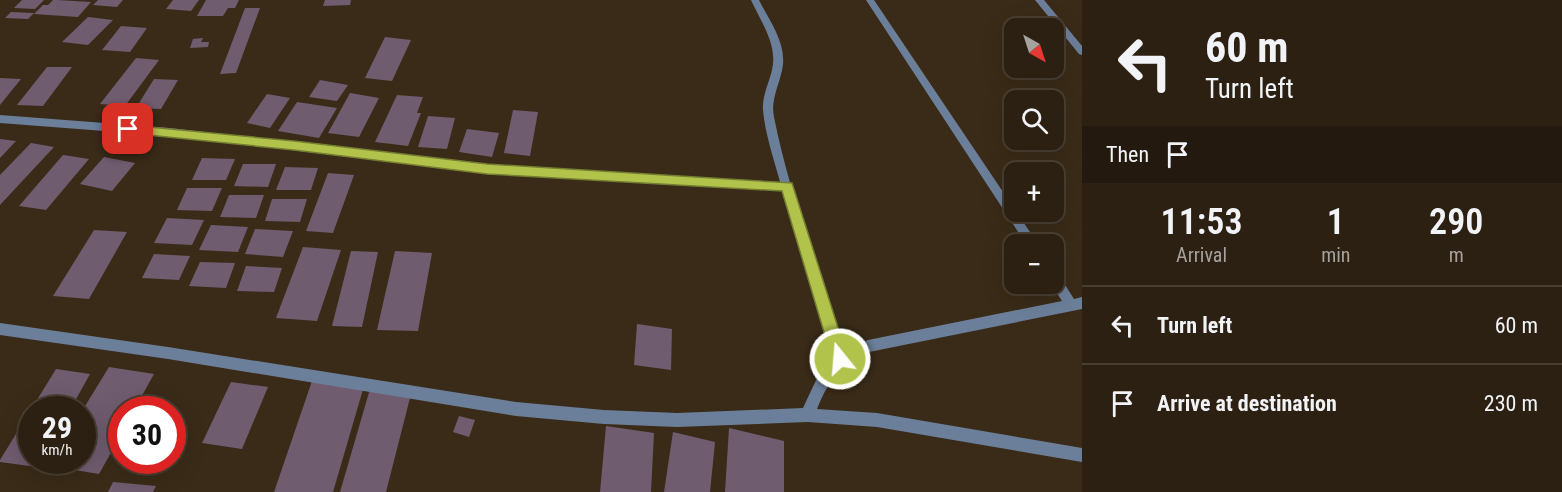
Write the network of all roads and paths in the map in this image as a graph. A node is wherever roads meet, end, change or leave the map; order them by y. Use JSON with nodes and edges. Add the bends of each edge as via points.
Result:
{"nodes":[{"id":1,"x":755,"y":0,"type":"edge"},
{"id":2,"x":870,"y":0,"type":"edge"},
{"id":3,"x":1039,"y":0,"type":"edge"},
{"id":4,"x":1082,"y":52,"type":"edge"},
{"id":5,"x":0,"y":119,"type":"edge"},
{"id":6,"x":787,"y":187,"type":"junction"},
{"id":7,"x":1025,"y":234,"type":"edge"},
{"id":8,"x":1064,"y":289,"type":"edge"},
{"id":9,"x":1077,"y":304,"type":"edge"},
{"id":10,"x":0,"y":329,"type":"edge"},
{"id":11,"x":840,"y":359,"type":"junction"},
{"id":12,"x":808,"y":415,"type":"junction"},
{"id":13,"x":1082,"y":455,"type":"edge"}],
"edges":[{"from":1,"to":6,"type":"street","via":[[778,55],[767,103]]},
{"from":2,"to":7,"type":"street"},
{"from":3,"to":4,"type":"street"},
{"from":5,"to":6,"type":"street","via":[[170,132],[487,169]]},
{"from":6,"to":11,"type":"street"},
{"from":8,"to":9,"type":"street"},
{"from":9,"to":11,"type":"street","via":[[868,346]]},
{"from":10,"to":12,"type":"street","via":[[516,409],[678,420]]},
{"from":11,"to":12,"type":"street","via":[[822,379]]},
{"from":12,"to":13,"type":"street","via":[[877,420]]}]}
